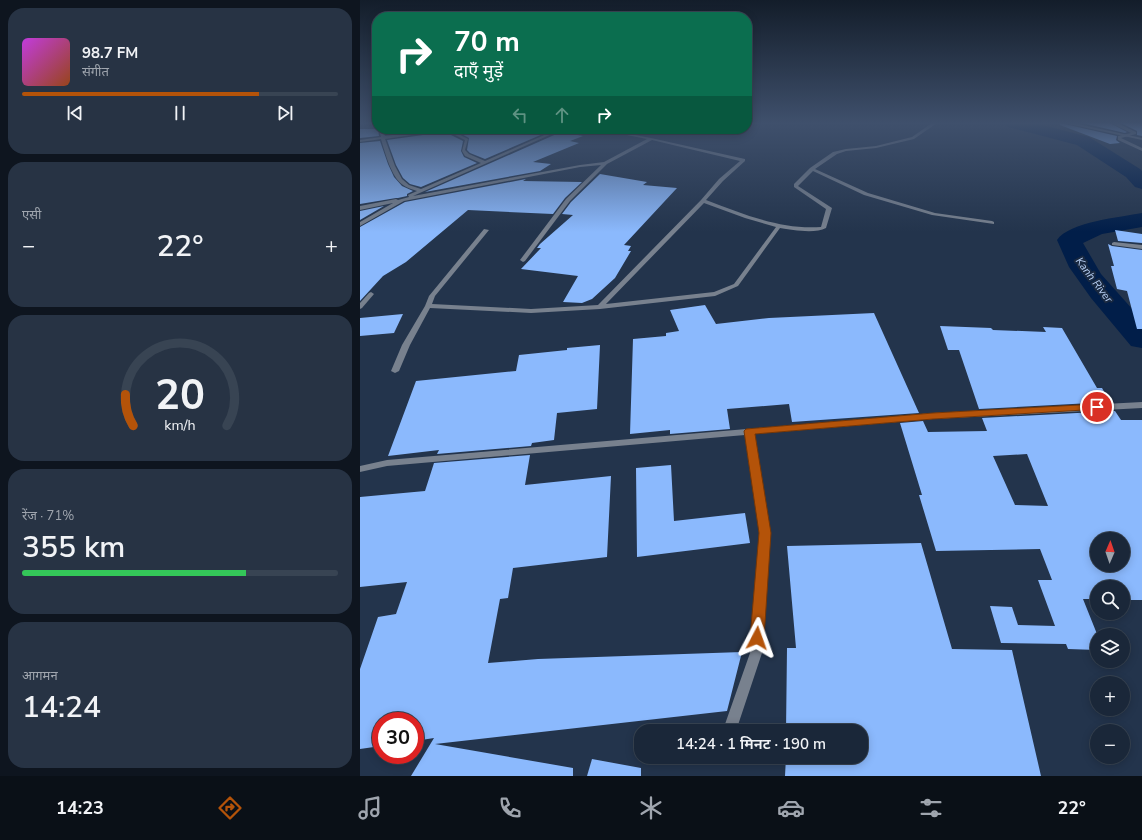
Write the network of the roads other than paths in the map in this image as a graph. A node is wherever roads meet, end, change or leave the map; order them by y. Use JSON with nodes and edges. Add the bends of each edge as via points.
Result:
{"nodes":[{"id":1,"x":391,"y":159,"type":"edge"},
{"id":2,"x":475,"y":159,"type":"edge"},
{"id":3,"x":495,"y":159,"type":"edge"},
{"id":4,"x":613,"y":159,"type":"edge"},
{"id":5,"x":740,"y":159,"type":"edge"},
{"id":6,"x":825,"y":159,"type":"edge"},
{"id":7,"x":606,"y":163,"type":"junction"},
{"id":8,"x":485,"y":164,"type":"junction"},
{"id":9,"x":812,"y":169,"type":"junction"},
{"id":10,"x":421,"y":191,"type":"junction"},
{"id":11,"x":402,"y":200,"type":"junction"},
{"id":12,"x":703,"y":201,"type":"junction"},
{"id":13,"x":360,"y":208,"type":"edge"},
{"id":14,"x":992,"y":223,"type":"dead end"},
{"id":15,"x":360,"y":224,"type":"edge"},
{"id":16,"x":779,"y":226,"type":"junction"},
{"id":17,"x":486,"y":230,"type":"dead end"},
{"id":18,"x":1114,"y":244,"type":"dead end"},
{"id":19,"x":1142,"y":247,"type":"edge"},
{"id":20,"x":523,"y":260,"type":"dead end"},
{"id":21,"x":371,"y":294,"type":"dead end"},
{"id":22,"x":428,"y":306,"type":"junction"},
{"id":23,"x":360,"y":307,"type":"edge"},
{"id":24,"x":600,"y":307,"type":"junction"},
{"id":25,"x":395,"y":372,"type":"dead end"},
{"id":26,"x":1142,"y":405,"type":"edge"},
{"id":27,"x":749,"y":431,"type":"junction"},
{"id":28,"x":360,"y":469,"type":"edge"},
{"id":29,"x":732,"y":724,"type":"edge"}],
"edges":[{"from":1,"to":10,"type":"street","via":[[402,183]]},
{"from":2,"to":8,"type":"street"},
{"from":3,"to":8,"type":"street"},
{"from":4,"to":7,"type":"street"},
{"from":5,"to":12,"type":"street","via":[[743,160]]},
{"from":6,"to":9,"type":"street"},
{"from":7,"to":11,"type":"street"},
{"from":7,"to":20,"type":"street","via":[[568,200]]},
{"from":8,"to":10,"type":"street"},
{"from":9,"to":14,"type":"street","via":[[866,194],[934,214]]},
{"from":9,"to":16,"type":"street","via":[[796,187],[829,208],[823,228]]},
{"from":10,"to":11,"type":"street"},
{"from":11,"to":13,"type":"street"},
{"from":11,"to":15,"type":"street"},
{"from":12,"to":16,"type":"street"},
{"from":12,"to":24,"type":"street"},
{"from":16,"to":24,"type":"street","via":[[736,284],[715,294]]},
{"from":17,"to":22,"type":"street","via":[[432,296]]},
{"from":18,"to":19,"type":"street"},
{"from":21,"to":23,"type":"street"},
{"from":22,"to":24,"type":"street","via":[[531,311]]},
{"from":22,"to":25,"type":"street","via":[[406,345]]},
{"from":26,"to":27,"type":"street","via":[[933,416]]},
{"from":27,"to":28,"type":"street","via":[[387,463]]},
{"from":27,"to":29,"type":"street","via":[[765,533],[756,653]]}]}
